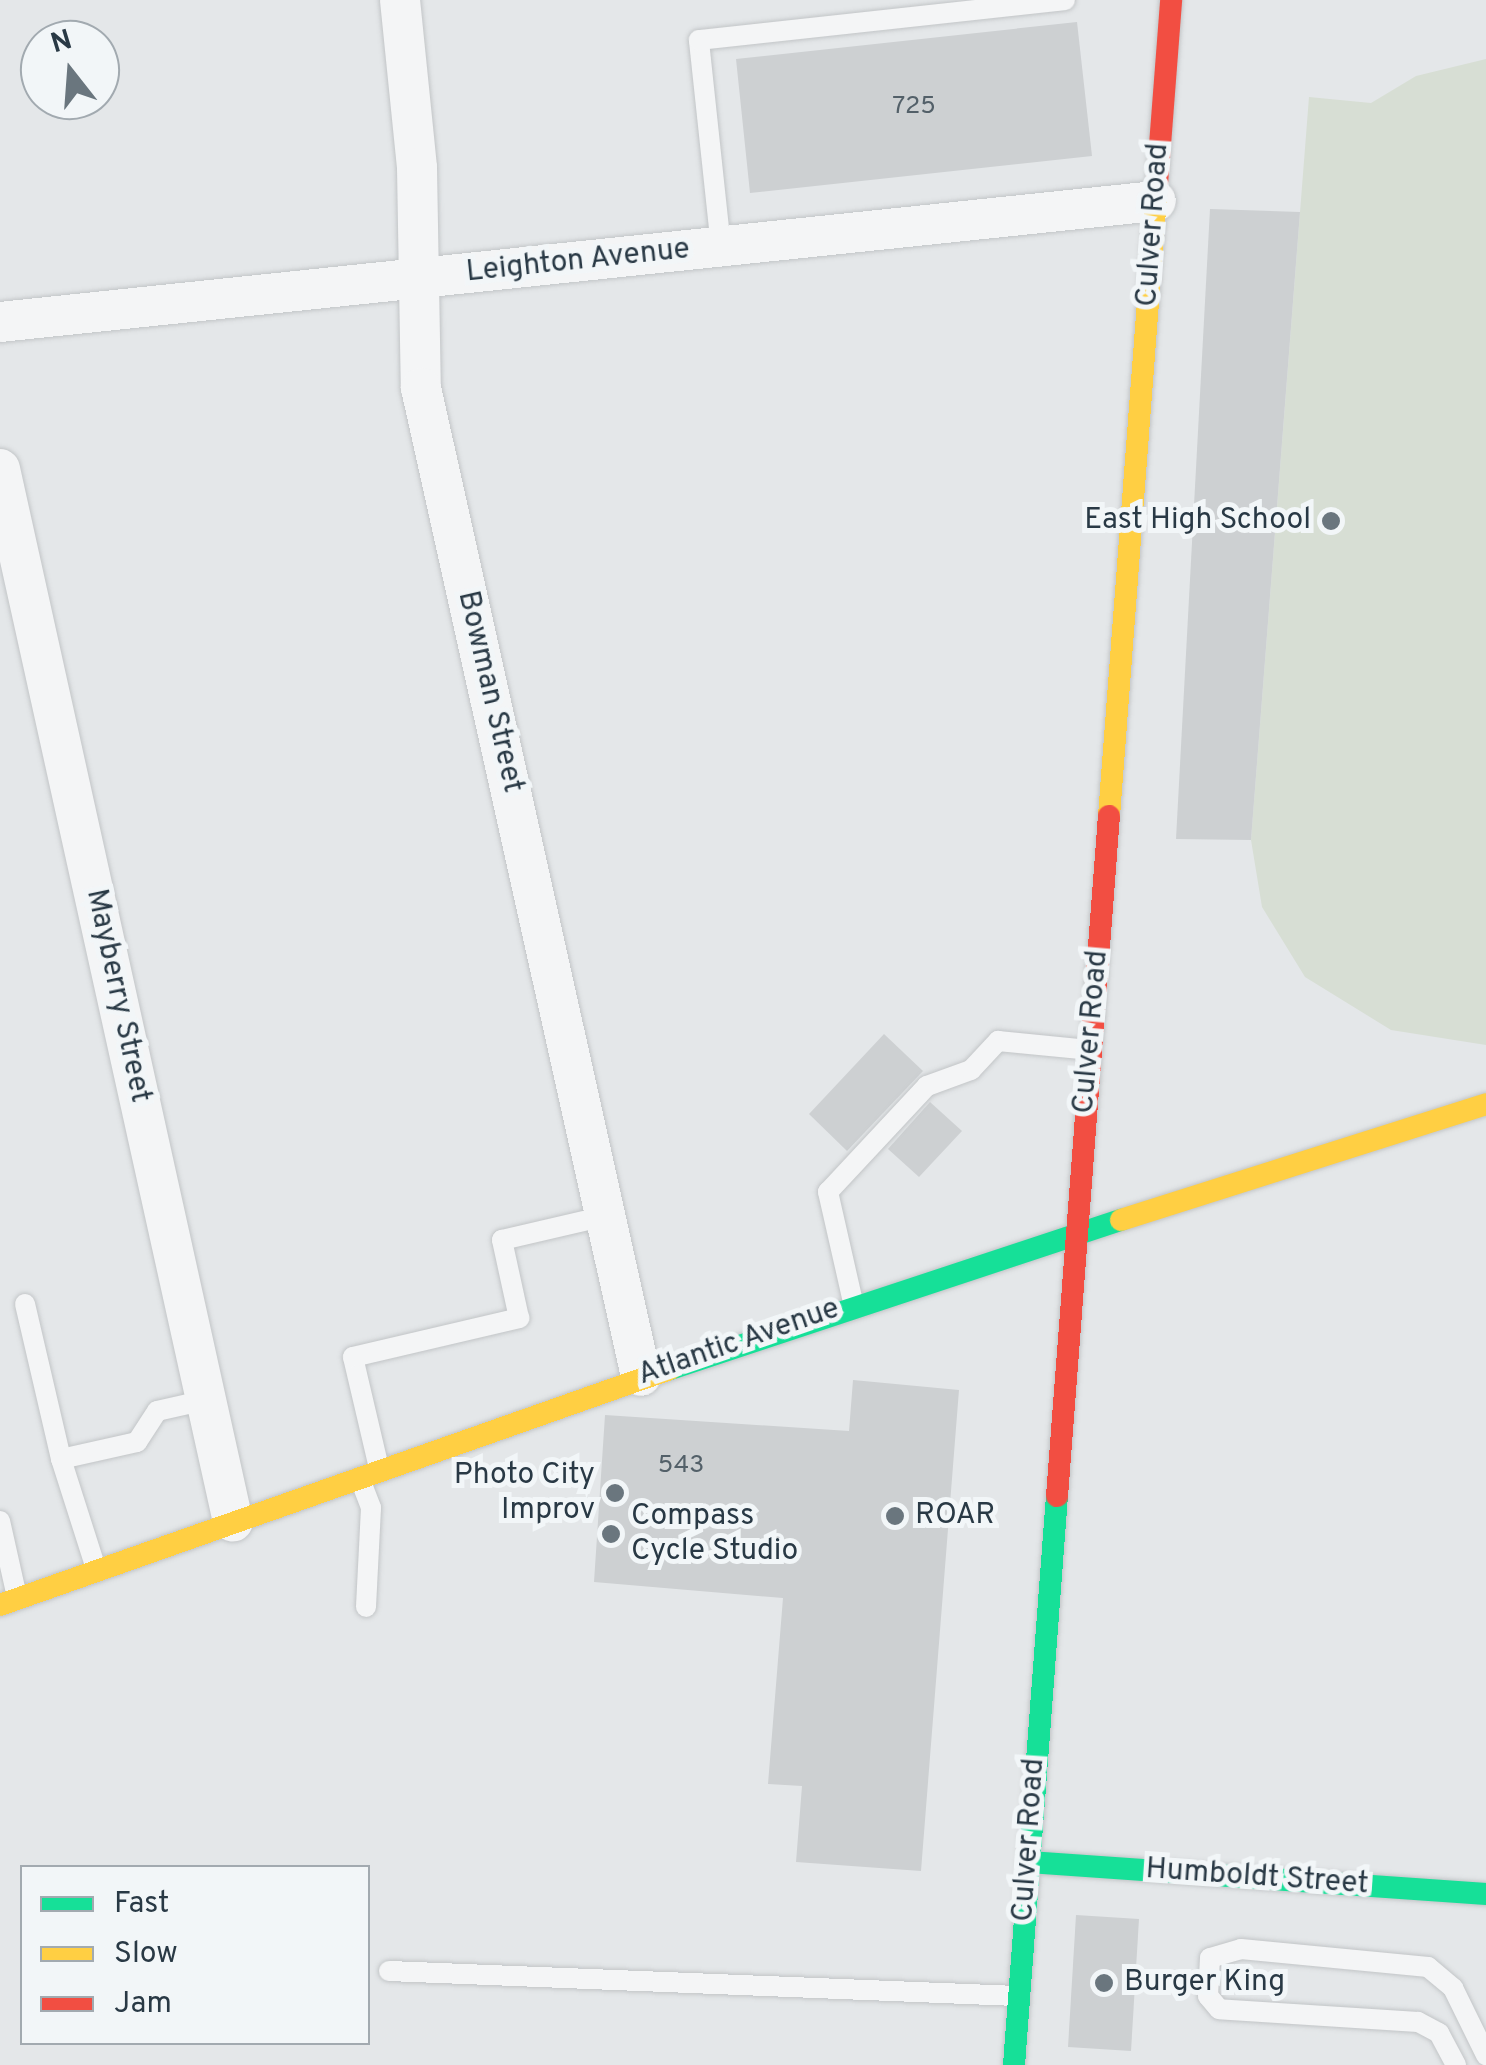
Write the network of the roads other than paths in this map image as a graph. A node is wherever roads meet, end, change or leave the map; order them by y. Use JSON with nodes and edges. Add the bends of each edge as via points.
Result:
{"nodes":[{"id":1,"x":400,"y":0,"type":"edge"},
{"id":2,"x":1065,"y":0,"type":"edge"},
{"id":3,"x":1171,"y":0,"type":"edge"},
{"id":4,"x":1156,"y":201,"type":"junction"},
{"id":5,"x":721,"y":247,"type":"junction"},
{"id":6,"x":415,"y":279,"type":"junction"},
{"id":7,"x":0,"y":322,"type":"edge"},
{"id":8,"x":0,"y":469,"type":"edge"},
{"id":9,"x":1091,"y":1050,"type":"junction"},
{"id":10,"x":1486,"y":1104,"type":"edge"},
{"id":11,"x":605,"y":1216,"type":"junction"},
{"id":12,"x":1075,"y":1231,"type":"junction"},
{"id":13,"x":25,"y":1304,"type":"dead end"},
{"id":14,"x":854,"y":1304,"type":"junction"},
{"id":15,"x":640,"y":1376,"type":"junction"},
{"id":16,"x":206,"y":1400,"type":"junction"},
{"id":17,"x":61,"y":1459,"type":"junction"},
{"id":18,"x":370,"y":1474,"type":"junction"},
{"id":19,"x":0,"y":1521,"type":"edge"},
{"id":20,"x":233,"y":1522,"type":"junction"},
{"id":21,"x":97,"y":1570,"type":"junction"},
{"id":22,"x":9,"y":1602,"type":"edge"},
{"id":23,"x":366,"y":1607,"type":"dead end"},
{"id":24,"x":1029,"y":1862,"type":"junction"},
{"id":25,"x":1486,"y":1894,"type":"edge"},
{"id":26,"x":389,"y":1971,"type":"dead end"},
{"id":27,"x":1019,"y":1996,"type":"junction"},
{"id":28,"x":1486,"y":2055,"type":"edge"},
{"id":29,"x":1014,"y":2065,"type":"edge"},
{"id":30,"x":1456,"y":2065,"type":"edge"}],
"edges":[{"from":1,"to":6,"type":"street","name":"Bowman Street","via":[[417,168]]},
{"from":2,"to":5,"type":"lane","via":[[698,40]]},
{"from":3,"to":4,"type":"main road","name":"Culver Road"},
{"from":4,"to":5,"type":"street","name":"Leighton Avenue"},
{"from":4,"to":9,"type":"main road","name":"Culver Road"},
{"from":5,"to":6,"type":"street","name":"Leighton Avenue"},
{"from":6,"to":7,"type":"street","name":"Leighton Avenue"},
{"from":6,"to":11,"type":"street","name":"Bowman Street","via":[[421,388]]},
{"from":8,"to":16,"type":"street","name":"Mayberry Street"},
{"from":9,"to":12,"type":"main road","name":"Culver Road"},
{"from":9,"to":14,"type":"lane","via":[[998,1041],[970,1070],[927,1086],[828,1192]]},
{"from":10,"to":12,"type":"main road","name":"Atlantic Avenue"},
{"from":11,"to":15,"type":"street","name":"Bowman Street"},
{"from":11,"to":18,"type":"lane","via":[[502,1240],[520,1318],[354,1356]]},
{"from":12,"to":14,"type":"main road","name":"Atlantic Avenue"},
{"from":12,"to":24,"type":"main road","name":"Culver Road"},
{"from":13,"to":17,"type":"lane"},
{"from":14,"to":15,"type":"main road","name":"Atlantic Avenue"},
{"from":15,"to":18,"type":"main road","name":"Atlantic Avenue"},
{"from":16,"to":17,"type":"lane","via":[[156,1411],[137,1442]]},
{"from":16,"to":20,"type":"street","name":"Mayberry Street"},
{"from":17,"to":21,"type":"lane"},
{"from":18,"to":20,"type":"main road","name":"Atlantic Avenue"},
{"from":18,"to":23,"type":"lane"},
{"from":19,"to":22,"type":"lane"},
{"from":20,"to":21,"type":"main road","name":"Atlantic Avenue"},
{"from":21,"to":22,"type":"main road","name":"Atlantic Avenue"},
{"from":24,"to":25,"type":"main road","name":"Humboldt Street"},
{"from":24,"to":27,"type":"main road","name":"Culver Road"},
{"from":26,"to":27,"type":"lane"},
{"from":27,"to":29,"type":"main road","name":"Culver Road"},
{"from":28,"to":30,"type":"lane","via":[[1453,1988],[1428,1967],[1241,1949],[1210,1958],[1208,1996],[1219,2009],[1418,2022],[1440,2033]]}]}
